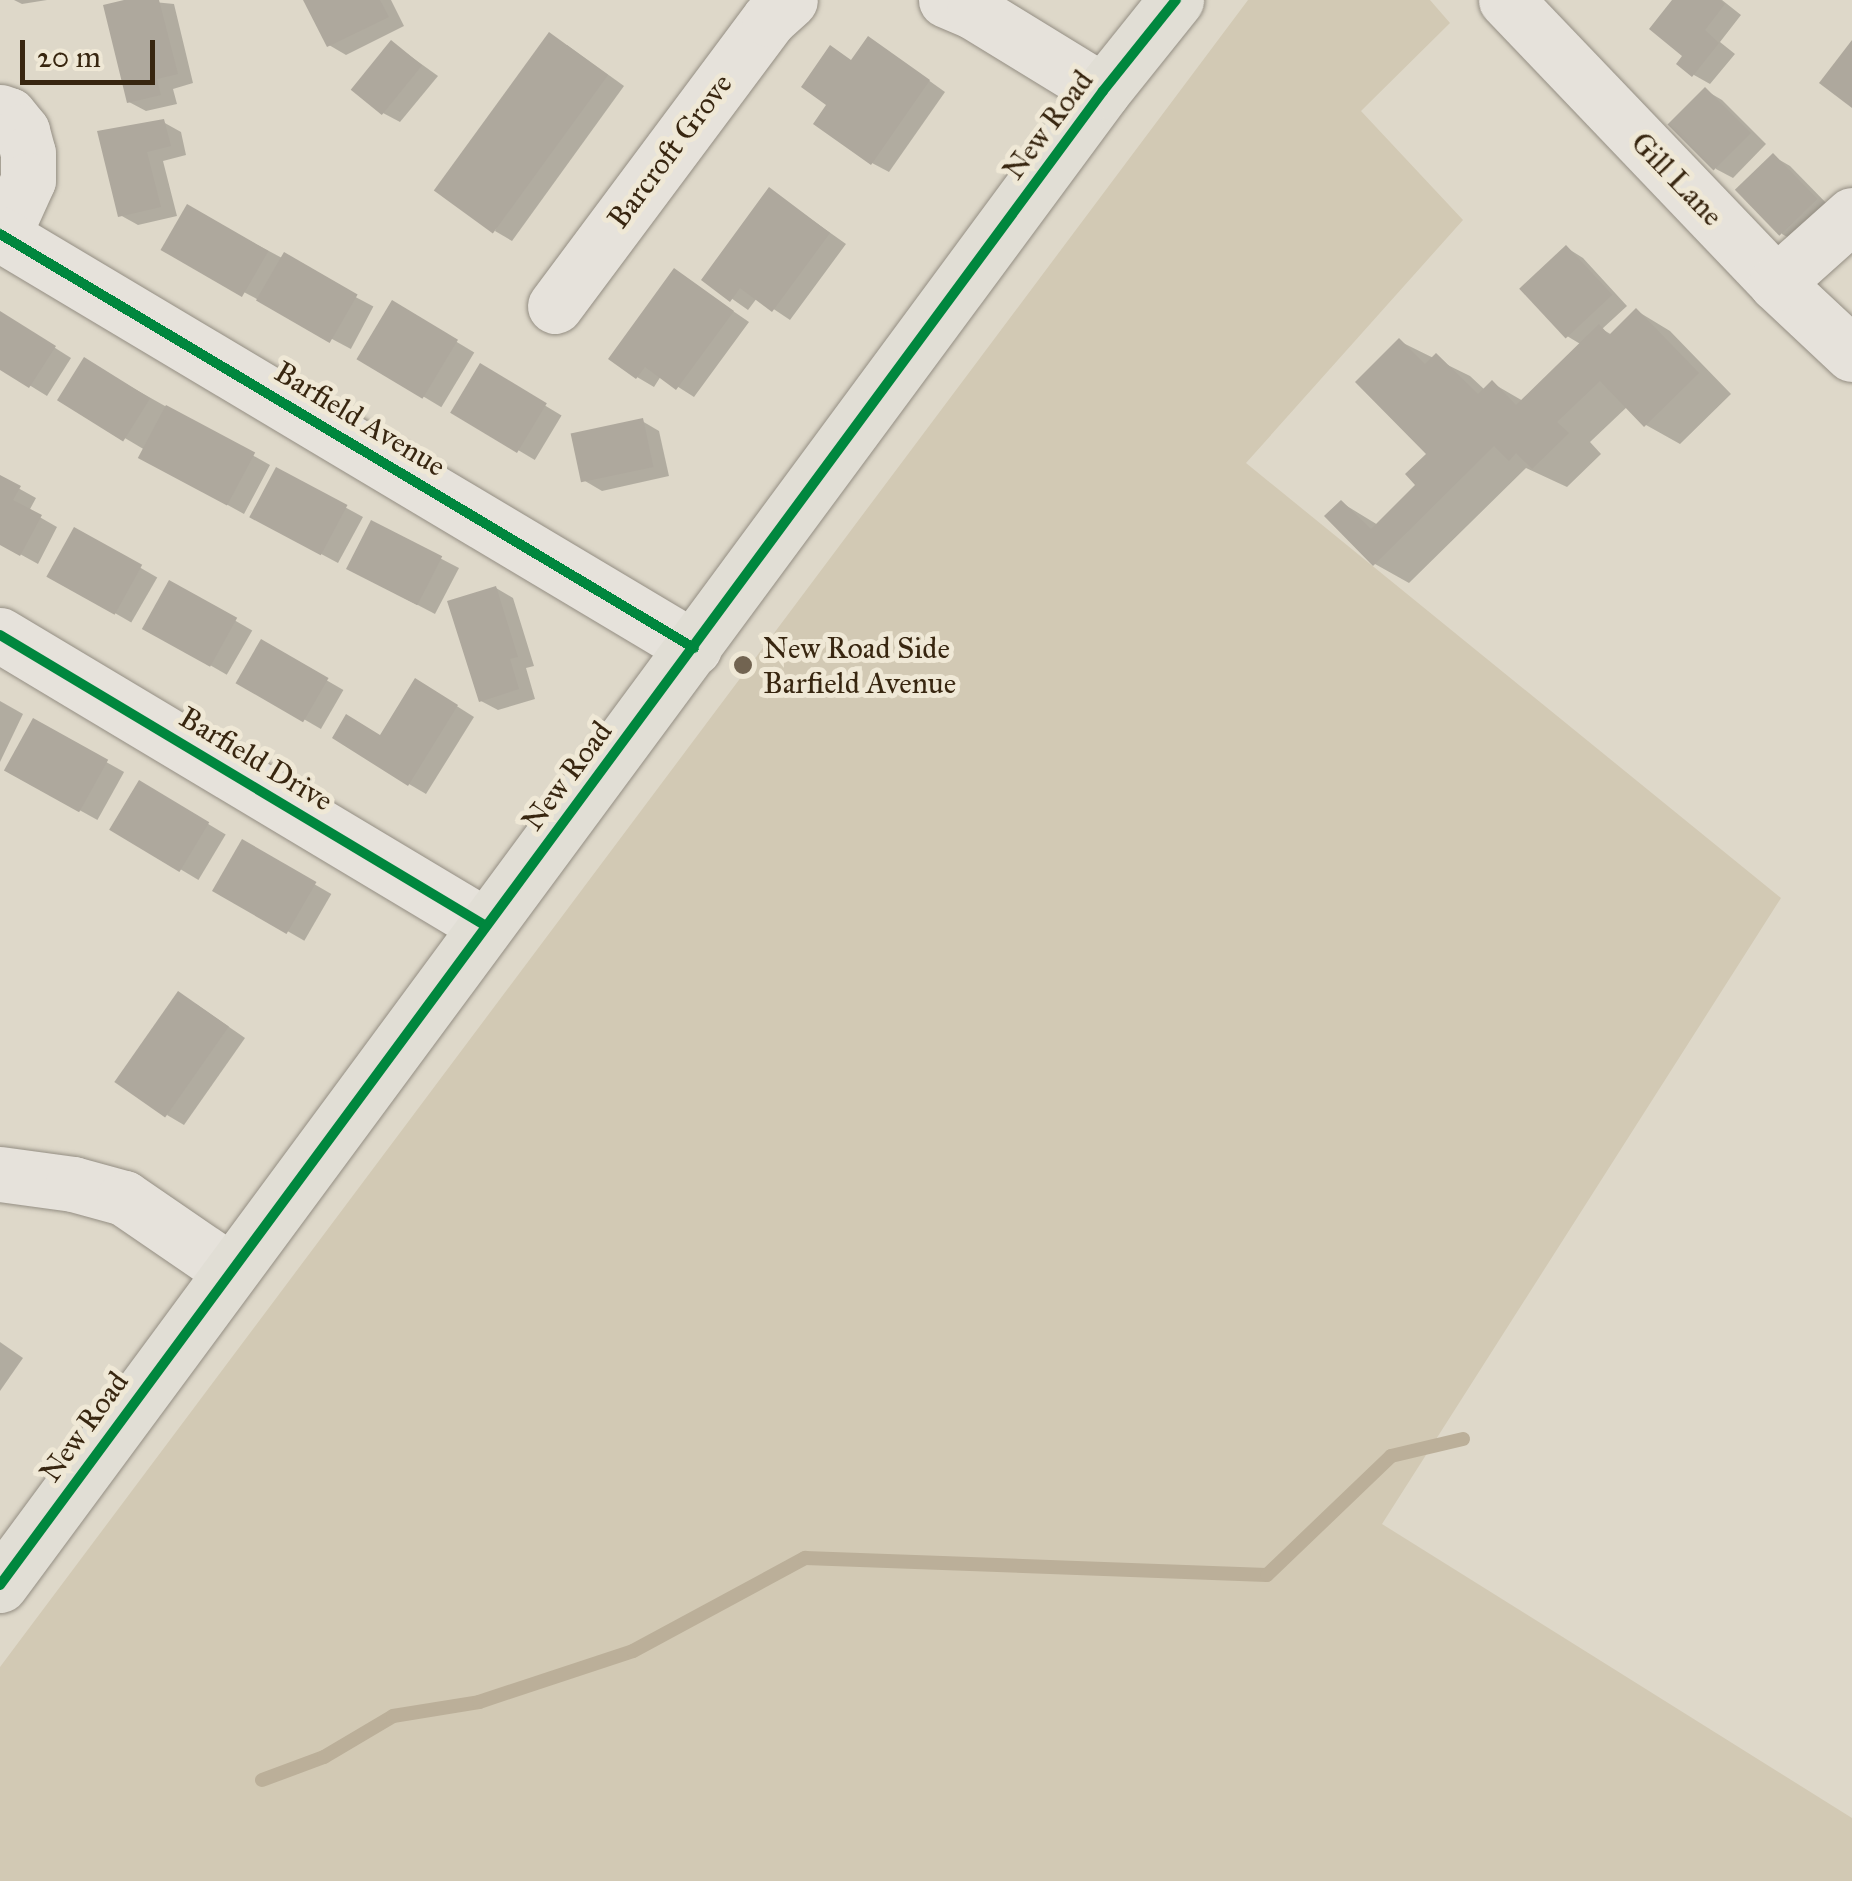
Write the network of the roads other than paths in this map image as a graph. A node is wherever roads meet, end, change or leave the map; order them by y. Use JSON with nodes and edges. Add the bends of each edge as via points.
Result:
{"nodes":[{"id":1,"x":790,"y":0,"type":"edge"},
{"id":2,"x":946,"y":0,"type":"edge"},
{"id":3,"x":1176,"y":0,"type":"edge"},
{"id":4,"x":1506,"y":0,"type":"edge"},
{"id":5,"x":1103,"y":91,"type":"junction"},
{"id":6,"x":0,"y":112,"type":"edge"},
{"id":7,"x":1852,"y":215,"type":"edge"},
{"id":8,"x":2,"y":235,"type":"edge"},
{"id":9,"x":1776,"y":283,"type":"junction"},
{"id":10,"x":555,"y":306,"type":"dead end"},
{"id":11,"x":1852,"y":354,"type":"edge"},
{"id":12,"x":0,"y":634,"type":"edge"},
{"id":13,"x":694,"y":648,"type":"junction"},
{"id":14,"x":486,"y":926,"type":"junction"},
{"id":15,"x":0,"y":1174,"type":"edge"},
{"id":16,"x":229,"y":1270,"type":"junction"},
{"id":17,"x":0,"y":1585,"type":"edge"}],
"edges":[{"from":1,"to":10,"type":"street","name":"Barcroft Grove","via":[[768,20]]},
{"from":2,"to":5,"type":"street"},
{"from":3,"to":5,"type":"main road","name":"New Road"},
{"from":4,"to":9,"type":"street","name":"Gill Lane"},
{"from":5,"to":13,"type":"main road","name":"New Road"},
{"from":6,"to":8,"type":"street","name":"Barfield Avenue","via":[[22,131],[28,153],[28,180]]},
{"from":7,"to":9,"type":"street"},
{"from":8,"to":13,"type":"street","name":"Barfield Avenue"},
{"from":9,"to":11,"type":"street","name":"Gill Lane"},
{"from":12,"to":14,"type":"street","name":"Barfield Drive"},
{"from":13,"to":14,"type":"main road","name":"New Road"},
{"from":14,"to":16,"type":"main road","name":"New Road"},
{"from":15,"to":16,"type":"street","via":[[124,1198]]},
{"from":16,"to":17,"type":"main road","name":"New Road"}]}
